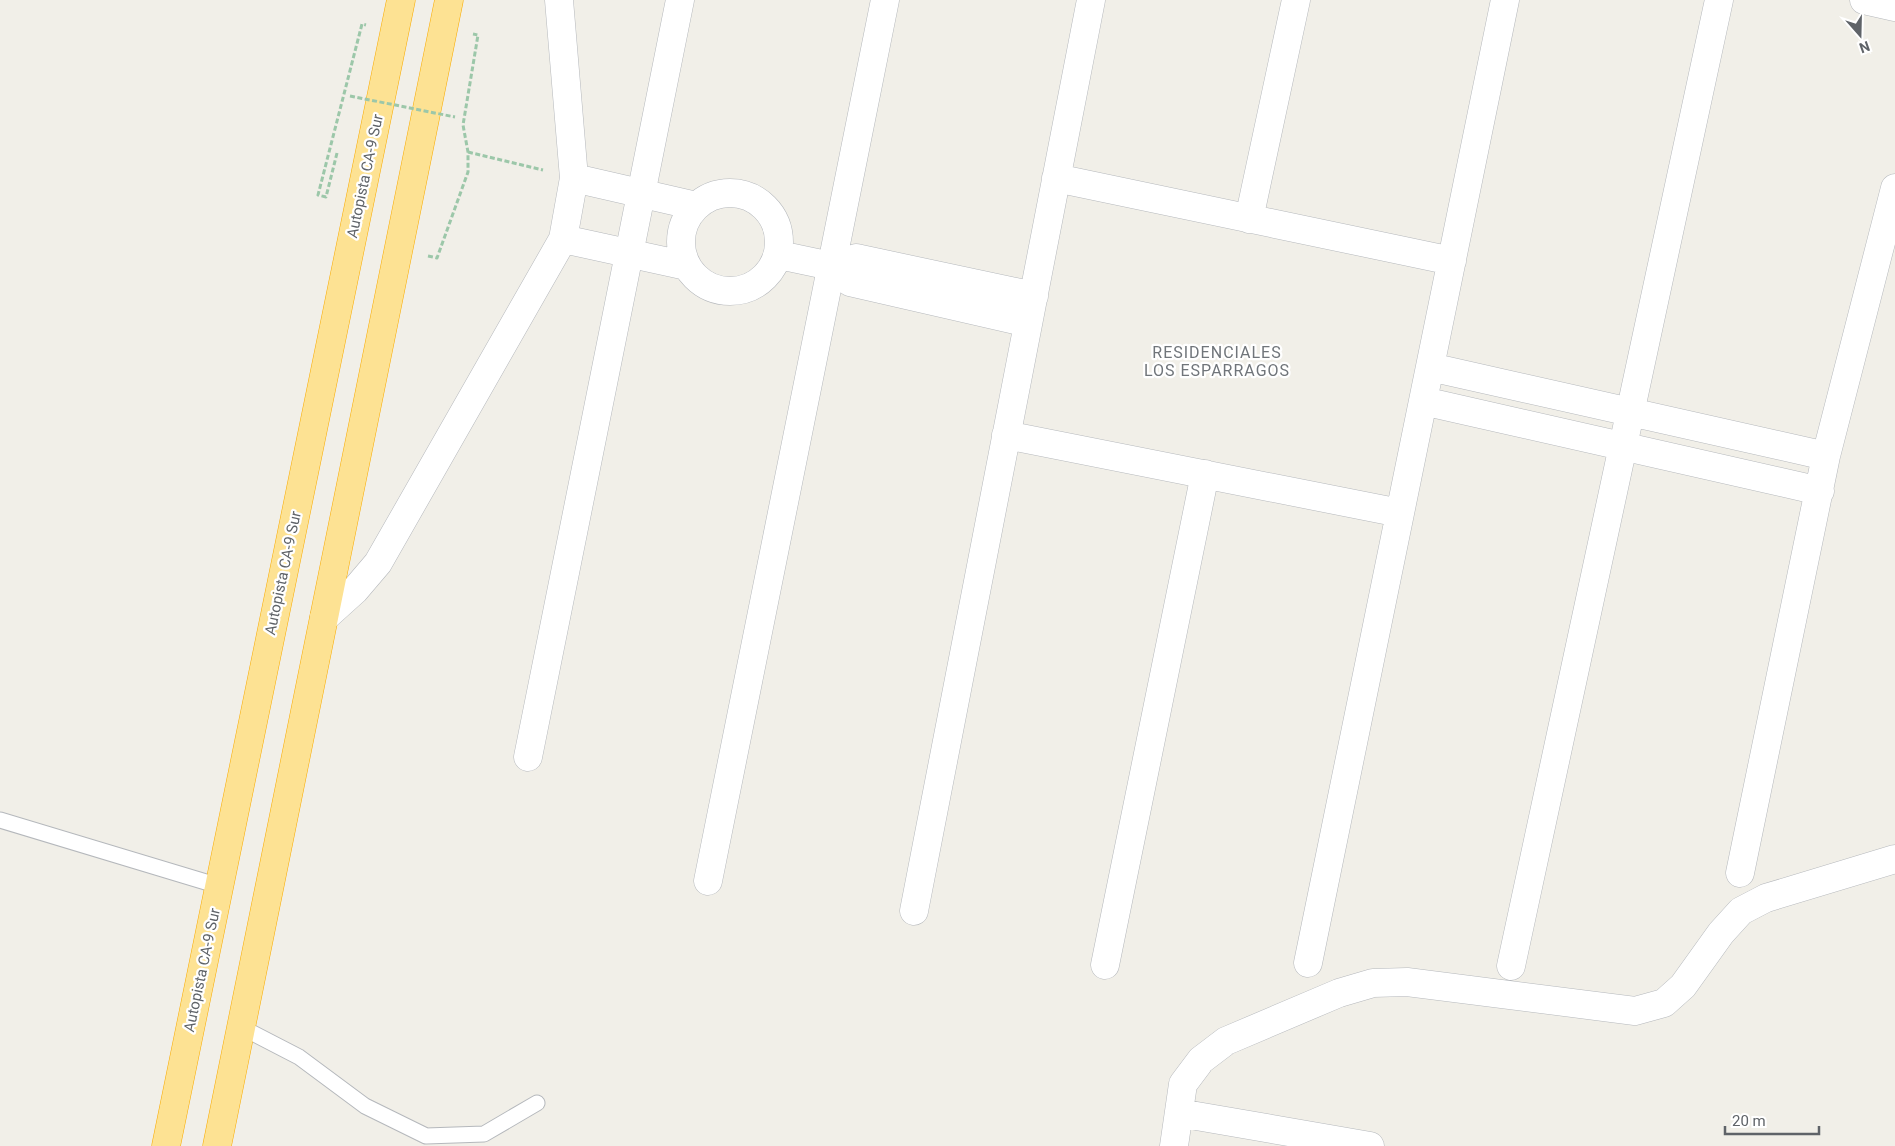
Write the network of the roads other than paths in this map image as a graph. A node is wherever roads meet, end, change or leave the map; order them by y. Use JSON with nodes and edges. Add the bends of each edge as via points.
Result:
{"nodes":[{"id":1,"x":401,"y":0,"type":"edge"},
{"id":2,"x":449,"y":0,"type":"edge"},
{"id":3,"x":559,"y":0,"type":"edge"},
{"id":4,"x":680,"y":0,"type":"edge"},
{"id":5,"x":885,"y":0,"type":"edge"},
{"id":6,"x":1091,"y":0,"type":"edge"},
{"id":7,"x":1296,"y":0,"type":"edge"},
{"id":8,"x":1505,"y":0,"type":"edge"},
{"id":9,"x":1719,"y":0,"type":"edge"},
{"id":10,"x":1864,"y":0,"type":"edge"},
{"id":11,"x":1895,"y":7,"type":"edge"},
{"id":12,"x":574,"y":178,"type":"junction"},
{"id":13,"x":1056,"y":178,"type":"junction"},
{"id":14,"x":1895,"y":188,"type":"edge"},
{"id":15,"x":643,"y":194,"type":"junction"},
{"id":16,"x":696,"y":206,"type":"junction"},
{"id":17,"x":1249,"y":219,"type":"junction"},
{"id":18,"x":563,"y":239,"type":"junction"},
{"id":19,"x":779,"y":254,"type":"junction"},
{"id":20,"x":630,"y":256,"type":"junction"},
{"id":21,"x":1452,"y":261,"type":"junction"},
{"id":22,"x":687,"y":266,"type":"junction"},
{"id":23,"x":831,"y":266,"type":"junction"},
{"id":24,"x":1034,"y":296,"type":"junction"},
{"id":25,"x":1028,"y":323,"type":"junction"},
{"id":26,"x":1430,"y":367,"type":"junction"},
{"id":27,"x":1423,"y":401,"type":"junction"},
{"id":28,"x":1630,"y":412,"type":"junction"},
{"id":29,"x":1006,"y":435,"type":"junction"},
{"id":30,"x":1623,"y":446,"type":"junction"},
{"id":31,"x":1826,"y":456,"type":"junction"},
{"id":32,"x":1205,"y":474,"type":"junction"},
{"id":33,"x":1820,"y":491,"type":"junction"},
{"id":34,"x":1400,"y":513,"type":"junction"},
{"id":35,"x":324,"y":618,"type":"junction"},
{"id":36,"x":528,"y":757,"type":"dead end"},
{"id":37,"x":0,"y":820,"type":"edge"},
{"id":38,"x":1895,"y":859,"type":"edge"},
{"id":39,"x":1740,"y":873,"type":"dead end"},
{"id":40,"x":708,"y":881,"type":"dead end"},
{"id":41,"x":219,"y":886,"type":"junction"},
{"id":42,"x":914,"y":911,"type":"dead end"},
{"id":43,"x":1308,"y":963,"type":"dead end"},
{"id":44,"x":1106,"y":965,"type":"dead end"},
{"id":45,"x":1511,"y":966,"type":"dead end"},
{"id":46,"x":241,"y":1027,"type":"junction"},
{"id":47,"x":536,"y":1103,"type":"dead end"},
{"id":48,"x":1179,"y":1113,"type":"junction"},
{"id":49,"x":166,"y":1146,"type":"edge"},
{"id":50,"x":217,"y":1146,"type":"edge"},
{"id":51,"x":1174,"y":1146,"type":"edge"},
{"id":52,"x":1370,"y":1146,"type":"edge"}],
"edges":[{"from":1,"to":41,"type":"highway","name":"Autopista CA-9 Sur"},
{"from":2,"to":35,"type":"highway"},
{"from":3,"to":12,"type":"street"},
{"from":4,"to":15,"type":"street"},
{"from":5,"to":23,"type":"street"},
{"from":6,"to":13,"type":"street"},
{"from":7,"to":17,"type":"street"},
{"from":8,"to":21,"type":"street"},
{"from":9,"to":28,"type":"street"},
{"from":10,"to":11,"type":"street"},
{"from":12,"to":15,"type":"street"},
{"from":12,"to":18,"type":"street"},
{"from":13,"to":17,"type":"street"},
{"from":13,"to":24,"type":"street"},
{"from":14,"to":31,"type":"street"},
{"from":15,"to":16,"type":"street"},
{"from":15,"to":20,"type":"street"},
{"from":16,"to":19,"type":"street","via":[[711,196],[729,192],[748,194],[775,218],[780,236]]},
{"from":16,"to":22,"type":"street","via":[[683,224],[680,246]]},
{"from":17,"to":21,"type":"street"},
{"from":18,"to":20,"type":"street"},
{"from":18,"to":35,"type":"street","via":[[378,563],[355,590]]},
{"from":19,"to":22,"type":"street","via":[[772,270],[760,282],[745,289],[728,291],[712,288]]},
{"from":19,"to":23,"type":"street"},
{"from":20,"to":22,"type":"street"},
{"from":20,"to":36,"type":"street"},
{"from":21,"to":26,"type":"street"},
{"from":23,"to":24,"type":"street","via":[[856,258]]},
{"from":23,"to":25,"type":"street","via":[[850,282]]},
{"from":23,"to":40,"type":"street"},
{"from":24,"to":25,"type":"street"},
{"from":25,"to":29,"type":"street"},
{"from":26,"to":27,"type":"street"},
{"from":26,"to":28,"type":"street"},
{"from":27,"to":30,"type":"street"},
{"from":27,"to":34,"type":"street"},
{"from":28,"to":30,"type":"street"},
{"from":28,"to":31,"type":"street"},
{"from":29,"to":32,"type":"street"},
{"from":29,"to":42,"type":"street"},
{"from":30,"to":33,"type":"street"},
{"from":30,"to":45,"type":"street"},
{"from":31,"to":33,"type":"street"},
{"from":32,"to":34,"type":"street"},
{"from":32,"to":44,"type":"street"},
{"from":33,"to":39,"type":"street"},
{"from":34,"to":43,"type":"street"},
{"from":35,"to":46,"type":"highway"},
{"from":37,"to":41,"type":"lane"},
{"from":38,"to":48,"type":"street","via":[[1766,898],[1741,911],[1683,986],[1664,1003],[1635,1011],[1407,982],[1374,982],[1339,993],[1226,1041],[1201,1060],[1183,1084]]},
{"from":41,"to":49,"type":"highway","name":"Autopista CA-9 Sur"},
{"from":46,"to":47,"type":"lane","via":[[299,1058],[365,1106],[426,1136],[484,1134]]},
{"from":46,"to":50,"type":"highway"},
{"from":48,"to":51,"type":"street"},
{"from":48,"to":52,"type":"street"}]}
